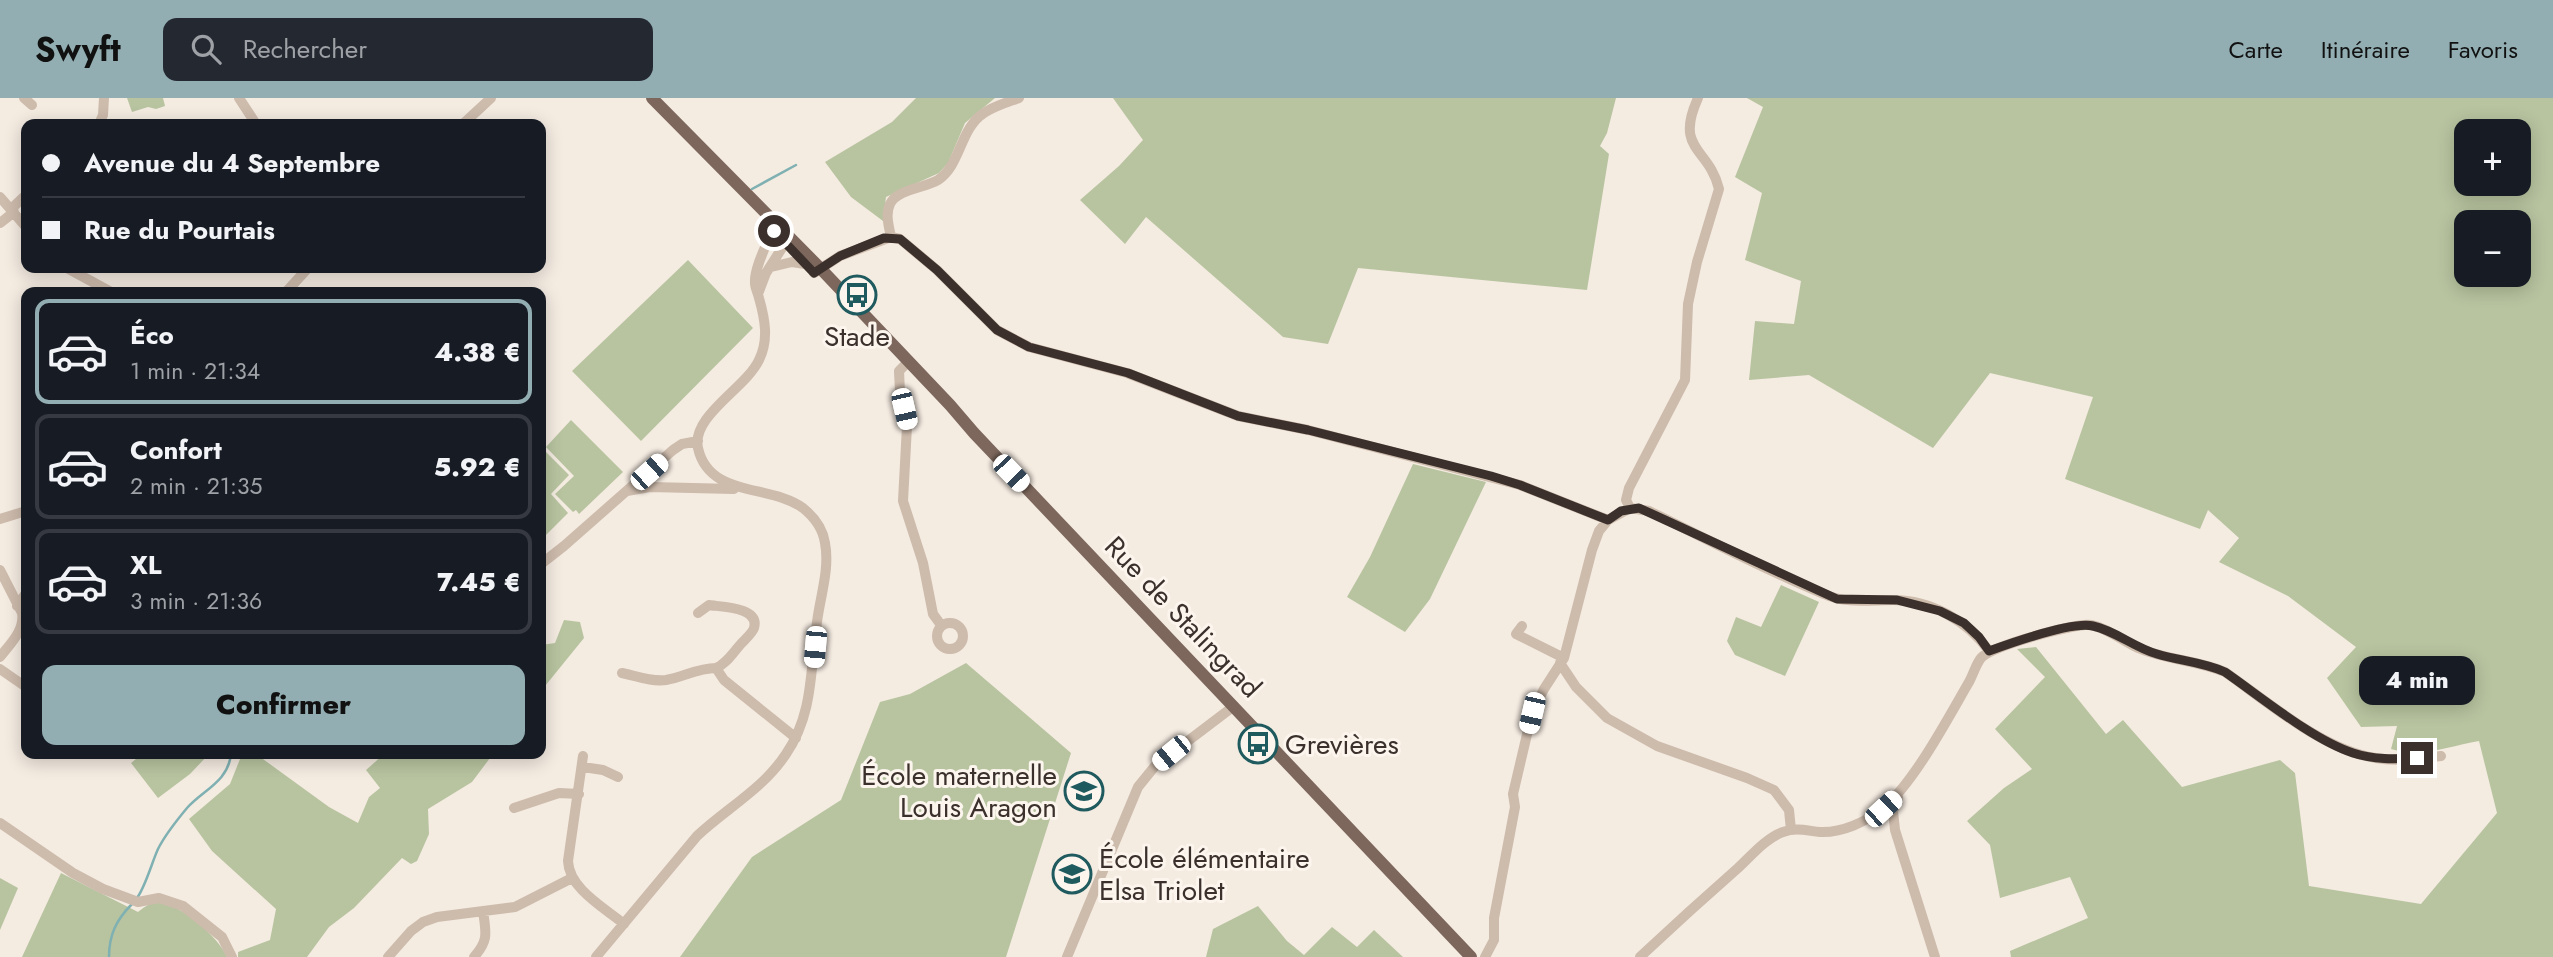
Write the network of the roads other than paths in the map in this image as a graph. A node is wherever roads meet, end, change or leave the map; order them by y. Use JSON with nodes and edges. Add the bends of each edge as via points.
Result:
{"nodes":[{"id":1,"x":104,"y":98,"type":"edge"},
{"id":2,"x":239,"y":98,"type":"edge"},
{"id":3,"x":491,"y":98,"type":"edge"},
{"id":4,"x":652,"y":98,"type":"edge"},
{"id":5,"x":1019,"y":98,"type":"edge"},
{"id":6,"x":1698,"y":98,"type":"edge"},
{"id":7,"x":1005,"y":101,"type":"edge"},
{"id":8,"x":101,"y":119,"type":"edge"},
{"id":9,"x":253,"y":119,"type":"edge"},
{"id":10,"x":468,"y":119,"type":"edge"},
{"id":11,"x":0,"y":197,"type":"edge"},
{"id":12,"x":21,"y":201,"type":"edge"},
{"id":13,"x":12,"y":211,"type":"junction"},
{"id":14,"x":21,"y":221,"type":"edge"},
{"id":15,"x":0,"y":223,"type":"edge"},
{"id":16,"x":782,"y":235,"type":"junction"},
{"id":17,"x":891,"y":237,"type":"junction"},
{"id":18,"x":771,"y":267,"type":"junction"},
{"id":19,"x":814,"y":268,"type":"junction"},
{"id":20,"x":76,"y":273,"type":"edge"},
{"id":21,"x":303,"y":273,"type":"edge"},
{"id":22,"x":102,"y":287,"type":"edge"},
{"id":23,"x":291,"y":287,"type":"edge"},
{"id":24,"x":758,"y":294,"type":"junction"},
{"id":25,"x":906,"y":363,"type":"junction"},
{"id":26,"x":698,"y":441,"type":"junction"},
{"id":27,"x":741,"y":489,"type":"junction"},
{"id":28,"x":626,"y":492,"type":"junction"},
{"id":29,"x":1630,"y":508,"type":"junction"},
{"id":30,"x":21,"y":513,"type":"edge"},
{"id":31,"x":0,"y":519,"type":"edge"},
{"id":32,"x":1608,"y":520,"type":"junction"},
{"id":33,"x":546,"y":560,"type":"edge"},
{"id":34,"x":0,"y":571,"type":"edge"},
{"id":35,"x":21,"y":601,"type":"edge"},
{"id":36,"x":18,"y":606,"type":"junction"},
{"id":37,"x":21,"y":612,"type":"edge"},
{"id":38,"x":698,"y":612,"type":"dead end"},
{"id":39,"x":941,"y":625,"type":"dead end"},
{"id":40,"x":1522,"y":626,"type":"dead end"},
{"id":41,"x":21,"y":629,"type":"edge"},
{"id":42,"x":1989,"y":651,"type":"junction"},
{"id":43,"x":0,"y":657,"type":"edge"},
{"id":44,"x":1562,"y":661,"type":"junction"},
{"id":45,"x":716,"y":668,"type":"junction"},
{"id":46,"x":0,"y":669,"type":"edge"},
{"id":47,"x":622,"y":673,"type":"dead end"},
{"id":48,"x":21,"y":684,"type":"edge"},
{"id":49,"x":1234,"y":706,"type":"junction"},
{"id":50,"x":796,"y":738,"type":"junction"},
{"id":51,"x":2441,"y":756,"type":"dead end"},
{"id":52,"x":618,"y":777,"type":"dead end"},
{"id":53,"x":1899,"y":793,"type":"junction"},
{"id":54,"x":579,"y":794,"type":"junction"},
{"id":55,"x":514,"y":808,"type":"dead end"},
{"id":56,"x":0,"y":823,"type":"edge"},
{"id":57,"x":1791,"y":830,"type":"junction"},
{"id":58,"x":572,"y":878,"type":"junction"},
{"id":59,"x":483,"y":911,"type":"junction"},
{"id":60,"x":624,"y":924,"type":"junction"},
{"id":61,"x":232,"y":957,"type":"edge"},
{"id":62,"x":388,"y":957,"type":"edge"},
{"id":63,"x":474,"y":957,"type":"edge"},
{"id":64,"x":596,"y":957,"type":"edge"},
{"id":65,"x":1067,"y":957,"type":"edge"},
{"id":66,"x":1471,"y":957,"type":"edge"},
{"id":67,"x":1485,"y":957,"type":"edge"},
{"id":68,"x":1640,"y":957,"type":"edge"},
{"id":69,"x":1936,"y":957,"type":"edge"}],
"edges":[{"from":1,"to":8,"type":"street"},
{"from":2,"to":9,"type":"street"},
{"from":3,"to":10,"type":"street"},
{"from":4,"to":16,"type":"main road","name":"Rue de Stalingrad","via":[[698,152]]},
{"from":5,"to":7,"type":"street"},
{"from":6,"to":29,"type":"street","via":[[1688,128],[1719,190],[1688,304],[1685,380],[1629,488],[1626,500]]},
{"from":7,"to":17,"type":"street","via":[[982,113],[970,126],[938,180],[906,192],[889,205]]},
{"from":11,"to":13,"type":"street"},
{"from":12,"to":13,"type":"street"},
{"from":13,"to":14,"type":"street"},
{"from":13,"to":15,"type":"street"},
{"from":16,"to":18,"type":"street"},
{"from":16,"to":19,"type":"main road","name":"Rue de Stalingrad"},
{"from":16,"to":24,"type":"street","via":[[765,246],[756,275]]},
{"from":17,"to":19,"type":"street"},
{"from":17,"to":32,"type":"street","via":[[900,239],[937,270],[997,330],[1029,347],[1128,373],[1238,416],[1520,485]]},
{"from":18,"to":19,"type":"street","via":[[784,262]]},
{"from":18,"to":24,"type":"street"},
{"from":19,"to":25,"type":"main road","name":"Rue de Stalingrad"},
{"from":20,"to":22,"type":"street"},
{"from":21,"to":23,"type":"street"},
{"from":24,"to":26,"type":"street","via":[[766,335],[764,349],[750,376],[704,423]]},
{"from":25,"to":39,"type":"street","via":[[899,371],[907,426],[903,501],[933,614]]},
{"from":25,"to":49,"type":"main road","name":"Rue de Stalingrad","via":[[944,408],[974,433]]},
{"from":26,"to":27,"type":"street","via":[[709,468]]},
{"from":26,"to":28,"type":"street","via":[[673,450]]},
{"from":27,"to":28,"type":"street","via":[[650,487]]},
{"from":27,"to":50,"type":"street","via":[[770,493],[803,508],[815,520],[825,543],[811,689]]},
{"from":28,"to":33,"type":"street"},
{"from":29,"to":32,"type":"street"},
{"from":29,"to":42,"type":"street","via":[[1649,511],[1837,599],[1897,600],[1940,611],[1964,623]]},
{"from":30,"to":31,"type":"street"},
{"from":32,"to":44,"type":"street","via":[[1592,550]]},
{"from":34,"to":36,"type":"street"},
{"from":35,"to":36,"type":"street"},
{"from":36,"to":37,"type":"street"},
{"from":38,"to":45,"type":"street","via":[[709,605],[743,611],[754,621],[754,629],[724,665]]},
{"from":40,"to":44,"type":"street","via":[[1516,634]]},
{"from":41,"to":43,"type":"street"},
{"from":42,"to":51,"type":"street","via":[[2092,625],[2138,648],[2225,672],[2333,745],[2354,754],[2392,760]]},
{"from":42,"to":53,"type":"street"},
{"from":44,"to":57,"type":"street","via":[[1577,687],[1607,718],[1657,746],[1774,790],[1788,810]]},
{"from":44,"to":67,"type":"street","via":[[1532,713],[1513,794],[1516,807],[1494,918],[1494,940]]},
{"from":45,"to":47,"type":"street","via":[[667,680]]},
{"from":45,"to":50,"type":"street","via":[[724,680]]},
{"from":46,"to":48,"type":"street"},
{"from":49,"to":65,"type":"street","via":[[1155,765],[1138,787]]},
{"from":49,"to":66,"type":"main road","name":"Rue de Stalingrad"},
{"from":50,"to":60,"type":"street","via":[[771,775],[697,836]]},
{"from":52,"to":54,"type":"street","via":[[583,762]]},
{"from":53,"to":57,"type":"street","via":[[1883,809],[1853,826],[1835,832]]},
{"from":53,"to":69,"type":"street","via":[[1895,830]]},
{"from":54,"to":55,"type":"street","via":[[559,793]]},
{"from":54,"to":58,"type":"street","via":[[568,861]]},
{"from":56,"to":61,"type":"street","via":[[103,889],[138,902],[159,898],[183,906],[222,937]]},
{"from":57,"to":68,"type":"street","via":[[1769,840]]},
{"from":58,"to":59,"type":"street","via":[[515,907]]},
{"from":58,"to":60,"type":"street"},
{"from":59,"to":62,"type":"street","via":[[423,922]]},
{"from":59,"to":63,"type":"street","via":[[486,937]]},
{"from":60,"to":64,"type":"street"}]}
